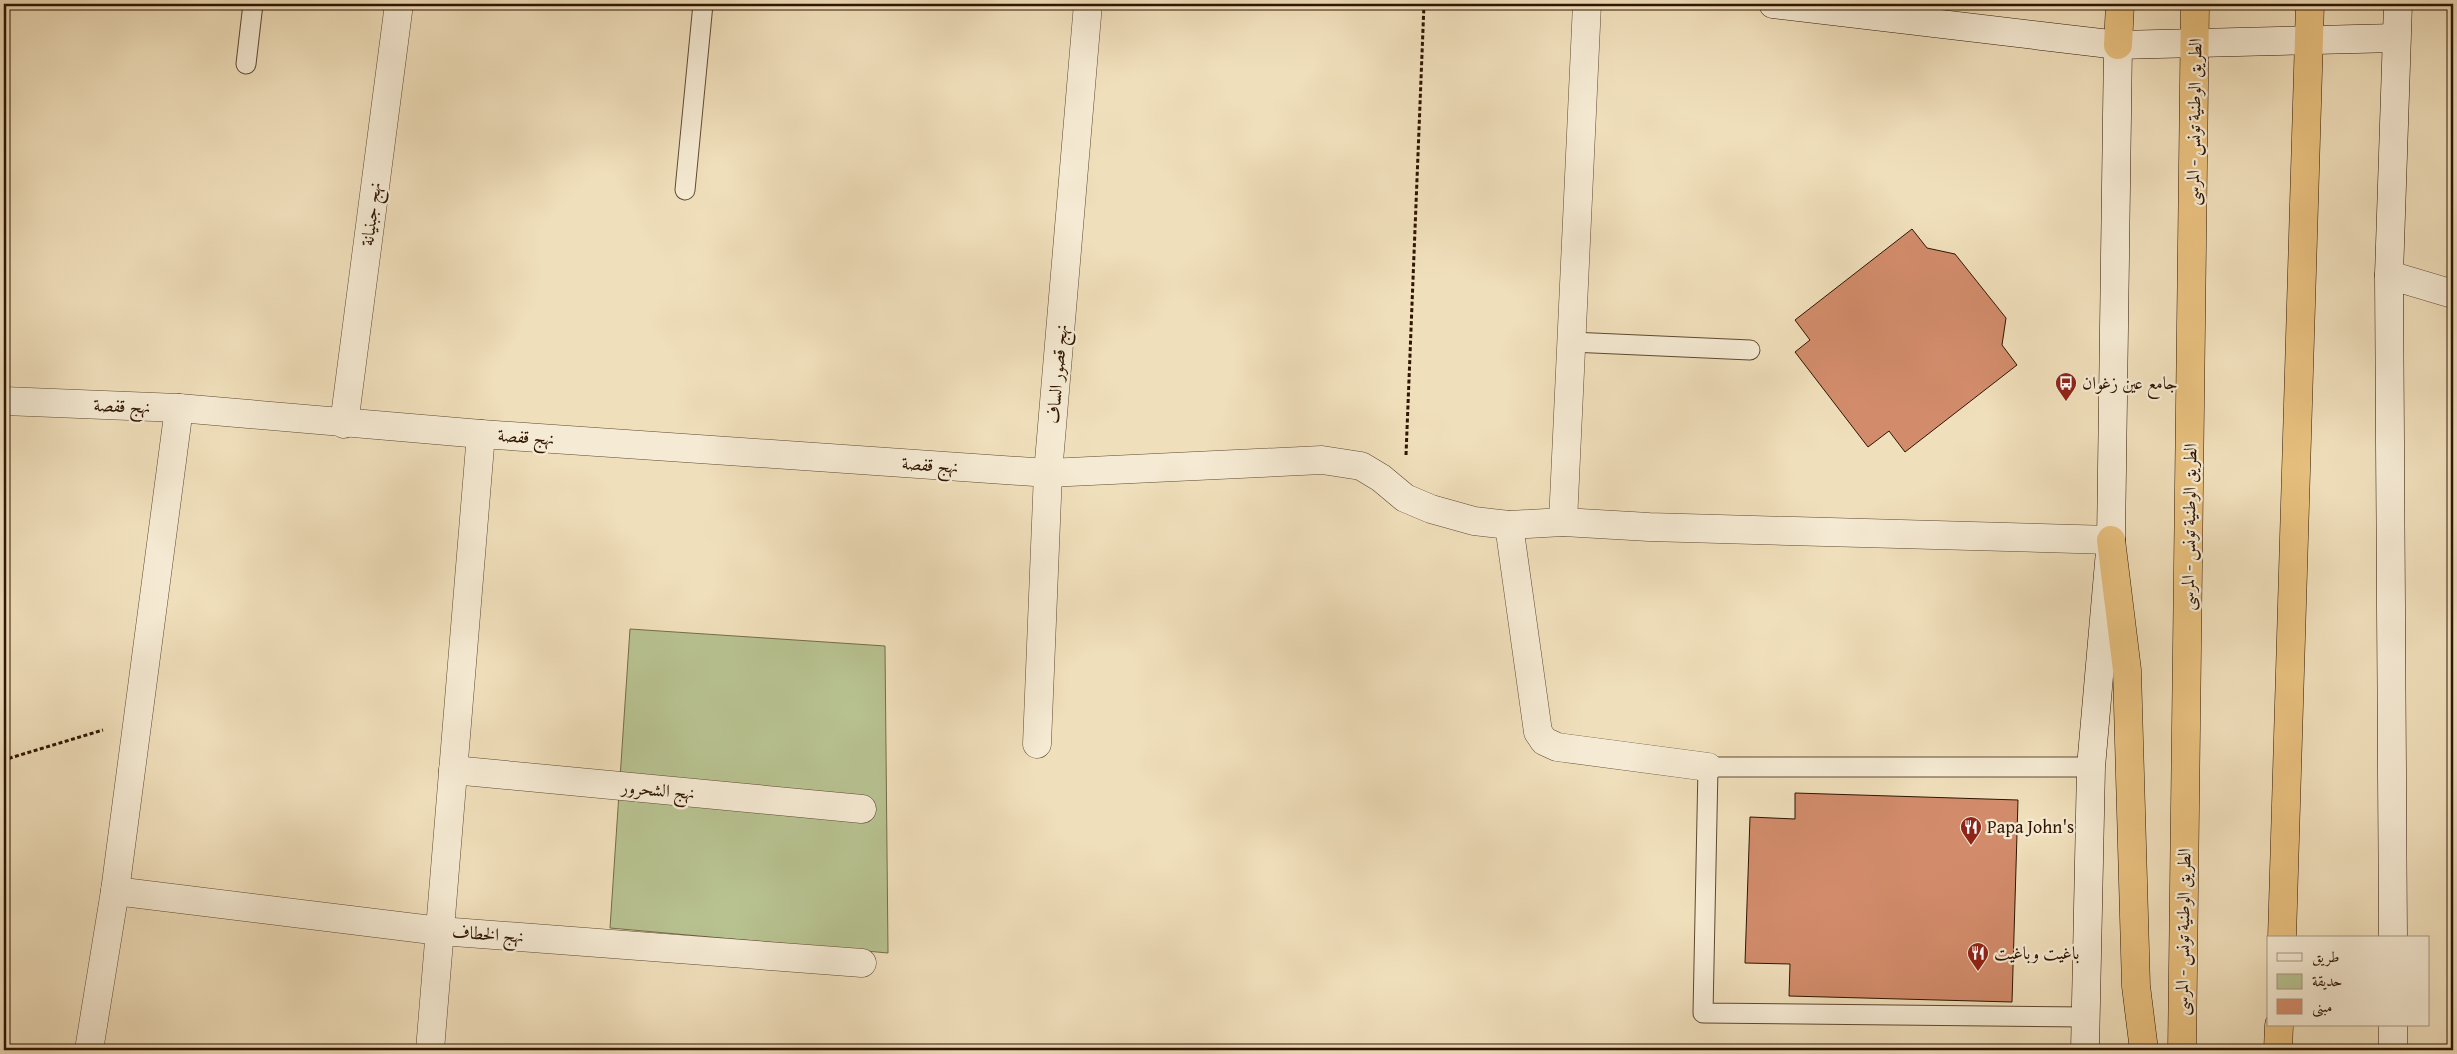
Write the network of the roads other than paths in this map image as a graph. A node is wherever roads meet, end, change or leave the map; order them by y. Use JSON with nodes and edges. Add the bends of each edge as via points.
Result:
{"nodes":[{"id":1,"x":253,"y":4,"type":"edge"},
{"id":2,"x":399,"y":4,"type":"edge"},
{"id":3,"x":703,"y":4,"type":"edge"},
{"id":4,"x":1088,"y":4,"type":"edge"},
{"id":5,"x":1587,"y":4,"type":"edge"},
{"id":6,"x":1773,"y":4,"type":"edge"},
{"id":7,"x":2120,"y":4,"type":"edge"},
{"id":8,"x":2195,"y":4,"type":"edge"},
{"id":9,"x":2310,"y":4,"type":"edge"},
{"id":10,"x":2398,"y":4,"type":"edge"},
{"id":11,"x":1878,"y":10,"type":"edge"},
{"id":12,"x":2396,"y":38,"type":"junction"},
{"id":13,"x":2309,"y":40,"type":"junction"},
{"id":14,"x":2195,"y":43,"type":"junction"},
{"id":15,"x":2118,"y":44,"type":"junction"},
{"id":16,"x":246,"y":64,"type":"dead end"},
{"id":17,"x":684,"y":190,"type":"dead end"},
{"id":18,"x":2389,"y":275,"type":"junction"},
{"id":19,"x":2453,"y":294,"type":"edge"},
{"id":20,"x":1571,"y":342,"type":"junction"},
{"id":21,"x":1750,"y":350,"type":"dead end"},
{"id":22,"x":4,"y":402,"type":"edge"},
{"id":23,"x":179,"y":408,"type":"junction"},
{"id":24,"x":344,"y":424,"type":"junction"},
{"id":25,"x":481,"y":434,"type":"junction"},
{"id":26,"x":1048,"y":473,"type":"junction"},
{"id":27,"x":1563,"y":522,"type":"junction"},
{"id":28,"x":1509,"y":525,"type":"junction"},
{"id":29,"x":2111,"y":540,"type":"junction"},
{"id":30,"x":1037,"y":744,"type":"dead end"},
{"id":31,"x":1708,"y":767,"type":"junction"},
{"id":32,"x":2091,"y":767,"type":"junction"},
{"id":33,"x":454,"y":770,"type":"junction"},
{"id":34,"x":862,"y":809,"type":"dead end"},
{"id":35,"x":115,"y":891,"type":"junction"},
{"id":36,"x":440,"y":931,"type":"junction"},
{"id":37,"x":2282,"y":936,"type":"edge"},
{"id":38,"x":2393,"y":936,"type":"edge"},
{"id":39,"x":862,"y":963,"type":"dead end"},
{"id":40,"x":2085,"y":1017,"type":"junction"},
{"id":41,"x":2279,"y":1026,"type":"edge"},
{"id":42,"x":2393,"y":1026,"type":"edge"},
{"id":43,"x":89,"y":1050,"type":"edge"},
{"id":44,"x":430,"y":1050,"type":"edge"},
{"id":45,"x":2085,"y":1050,"type":"edge"},
{"id":46,"x":2144,"y":1050,"type":"edge"},
{"id":47,"x":2182,"y":1050,"type":"edge"},
{"id":48,"x":2278,"y":1050,"type":"edge"},
{"id":49,"x":2393,"y":1050,"type":"edge"}],
"edges":[{"from":1,"to":16,"type":"lane"},
{"from":2,"to":24,"type":"street","name":"نهج جبنيانة"},
{"from":3,"to":17,"type":"lane"},
{"from":4,"to":26,"type":"street","name":"نهج قصور الساف"},
{"from":5,"to":20,"type":"street"},
{"from":6,"to":11,"type":"street"},
{"from":7,"to":15,"type":"highway"},
{"from":8,"to":14,"type":"highway","name":"الطريق الوطنية تونس - المرسى"},
{"from":9,"to":13,"type":"highway"},
{"from":10,"to":12,"type":"street"},
{"from":11,"to":15,"type":"street"},
{"from":12,"to":13,"type":"street"},
{"from":12,"to":18,"type":"street"},
{"from":13,"to":14,"type":"street"},
{"from":13,"to":37,"type":"highway"},
{"from":14,"to":15,"type":"street"},
{"from":14,"to":47,"type":"highway","name":"الطريق الوطنية تونس - المرسى"},
{"from":15,"to":29,"type":"street"},
{"from":18,"to":19,"type":"street"},
{"from":18,"to":38,"type":"street"},
{"from":20,"to":21,"type":"lane"},
{"from":20,"to":27,"type":"street"},
{"from":22,"to":23,"type":"street","name":"نهج قفصة"},
{"from":23,"to":24,"type":"street","name":"نهج قفصة"},
{"from":23,"to":35,"type":"street"},
{"from":24,"to":25,"type":"street","name":"نهج قفصة"},
{"from":25,"to":26,"type":"street","name":"نهج قفصة"},
{"from":25,"to":33,"type":"street"},
{"from":26,"to":28,"type":"street","name":"نهج قفصة","via":[[1322,460],[1361,466],[1405,498],[1431,510],[1474,521]]},
{"from":26,"to":30,"type":"street","name":"نهج قصور الساف"},
{"from":27,"to":28,"type":"street","name":"نهج قفصة"},
{"from":27,"to":29,"type":"street","name":"نهج قفصة","via":[[1668,528]]},
{"from":28,"to":31,"type":"street","via":[[1538,732],[1544,741],[1557,747]]},
{"from":29,"to":32,"type":"street"},
{"from":29,"to":46,"type":"highway","via":[[2127,670],[2136,986]]},
{"from":31,"to":32,"type":"lane"},
{"from":31,"to":40,"type":"lane","via":[[1703,1013]]},
{"from":32,"to":40,"type":"street"},
{"from":33,"to":34,"type":"street","name":"نهج الشحرور"},
{"from":33,"to":36,"type":"street"},
{"from":35,"to":36,"type":"street","name":"نهج الخطاف"},
{"from":35,"to":43,"type":"street"},
{"from":36,"to":39,"type":"street","name":"نهج الخطاف"},
{"from":36,"to":44,"type":"street"},
{"from":40,"to":45,"type":"street"},
{"from":41,"to":48,"type":"highway"},
{"from":42,"to":49,"type":"street"}]}
